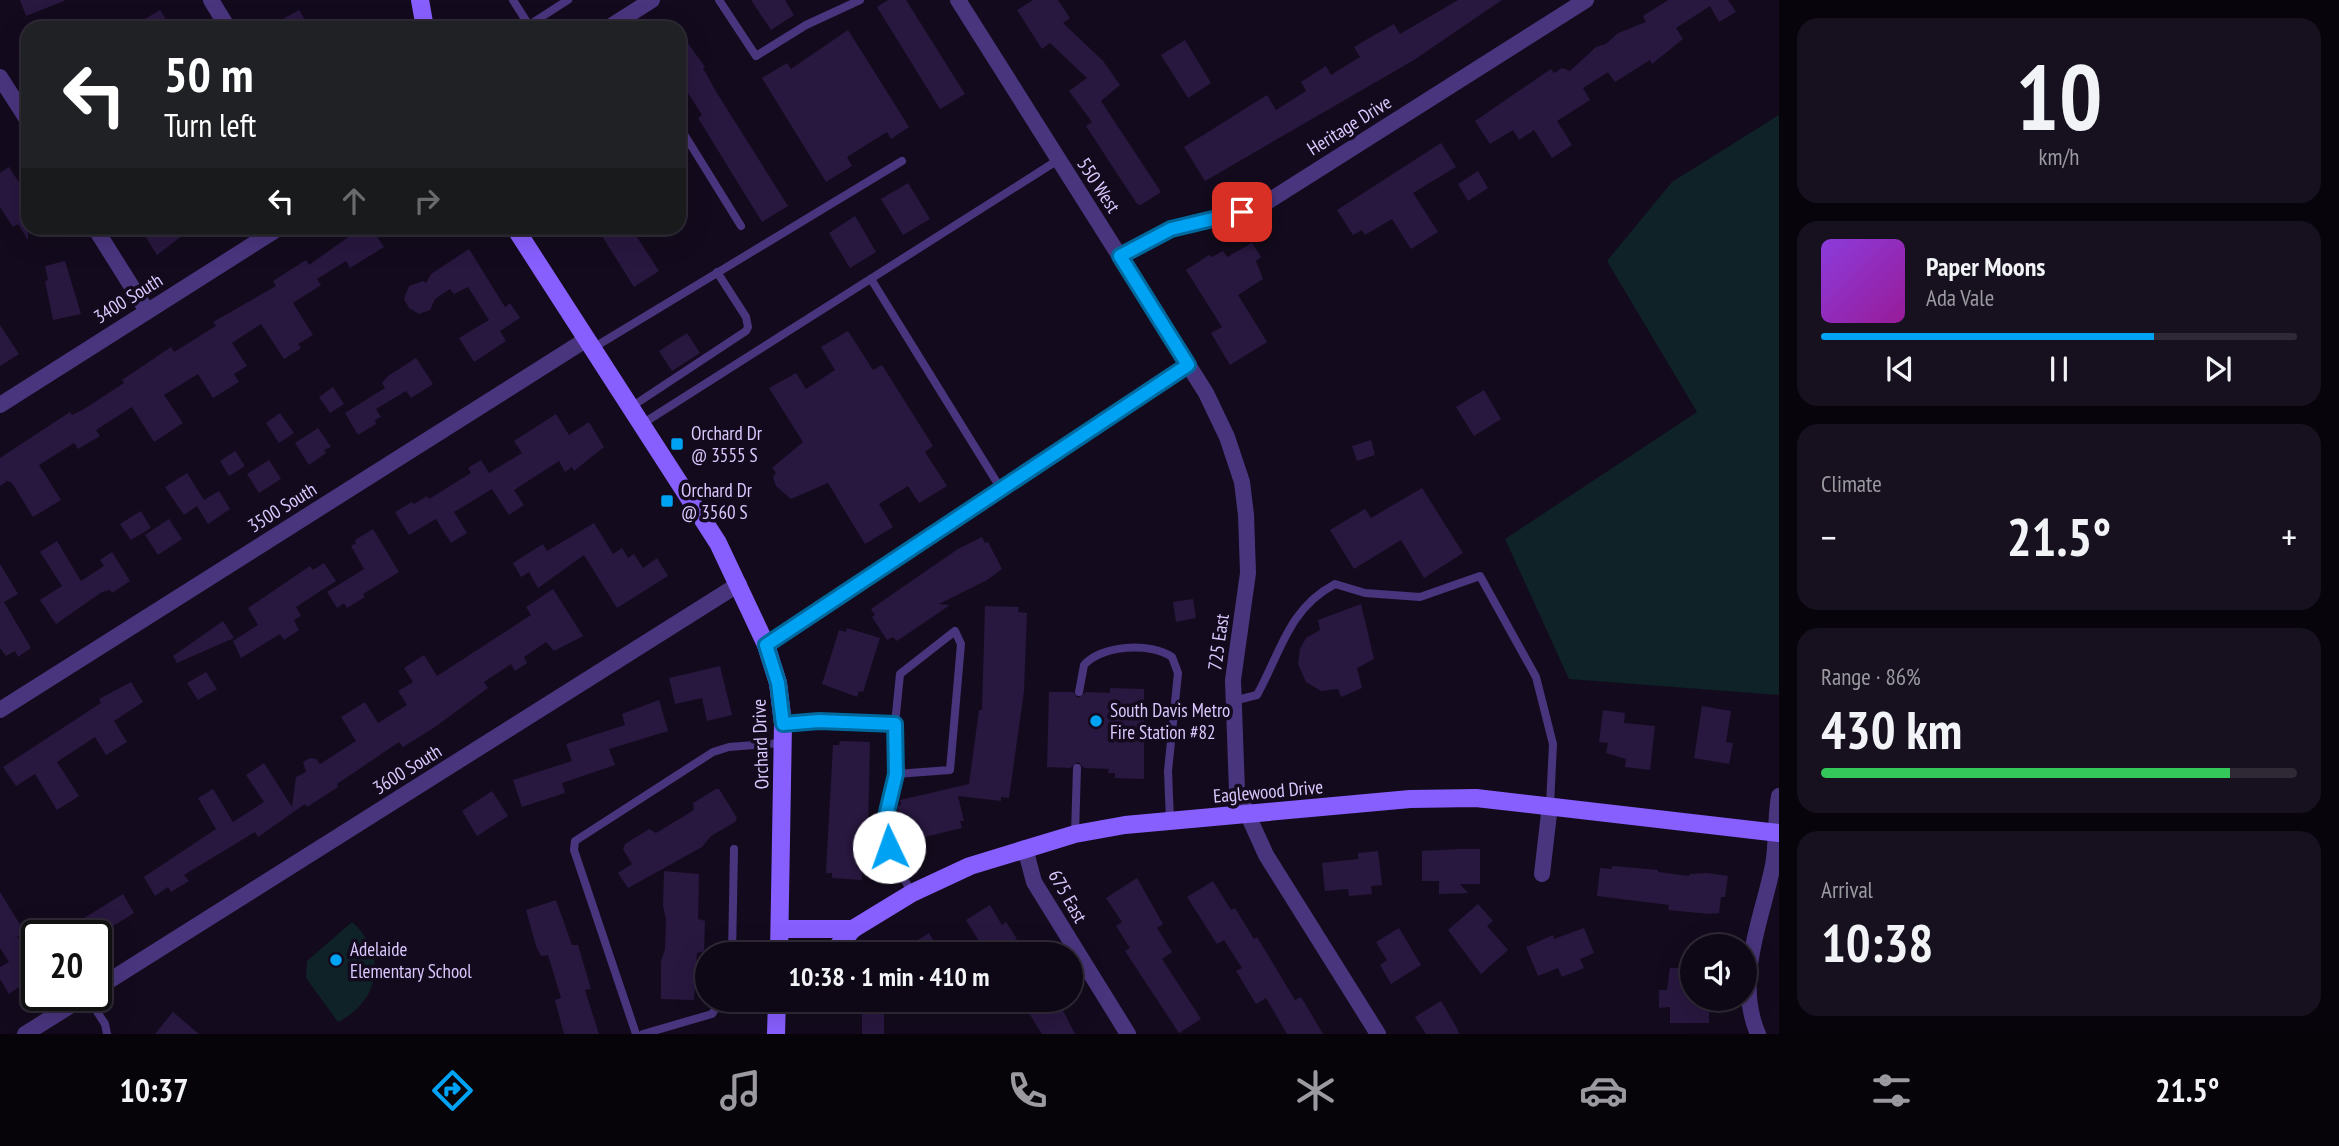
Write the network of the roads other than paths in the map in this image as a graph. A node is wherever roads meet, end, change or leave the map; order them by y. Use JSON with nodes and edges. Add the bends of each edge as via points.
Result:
{"nodes":[{"id":1,"x":211,"y":0,"type":"edge"},
{"id":2,"x":420,"y":0,"type":"edge"},
{"id":3,"x":513,"y":0,"type":"edge"},
{"id":4,"x":568,"y":0,"type":"edge"},
{"id":5,"x":652,"y":0,"type":"edge"},
{"id":6,"x":719,"y":0,"type":"edge"},
{"id":7,"x":860,"y":0,"type":"edge"},
{"id":8,"x":958,"y":0,"type":"edge"},
{"id":9,"x":1586,"y":0,"type":"edge"},
{"id":10,"x":224,"y":21,"type":"edge"},
{"id":11,"x":424,"y":21,"type":"edge"},
{"id":12,"x":526,"y":21,"type":"edge"},
{"id":13,"x":538,"y":21,"type":"edge"},
{"id":14,"x":619,"y":21,"type":"edge"},
{"id":15,"x":0,"y":77,"type":"edge"},
{"id":16,"x":21,"y":110,"type":"edge"},
{"id":17,"x":686,"y":137,"type":"edge"},
{"id":18,"x":902,"y":160,"type":"dead end"},
{"id":19,"x":1058,"y":160,"type":"junction"},
{"id":20,"x":741,"y":226,"type":"dead end"},
{"id":21,"x":99,"y":235,"type":"edge"},
{"id":22,"x":268,"y":235,"type":"edge"},
{"id":23,"x":520,"y":235,"type":"edge"},
{"id":24,"x":1120,"y":256,"type":"junction"},
{"id":25,"x":717,"y":272,"type":"junction"},
{"id":26,"x":871,"y":279,"type":"junction"},
{"id":27,"x":147,"y":312,"type":"junction"},
{"id":28,"x":590,"y":344,"type":"junction"},
{"id":29,"x":1188,"y":365,"type":"junction"},
{"id":30,"x":1206,"y":393,"type":"joint"},
{"id":31,"x":0,"y":405,"type":"edge"},
{"id":32,"x":631,"y":407,"type":"junction"},
{"id":33,"x":642,"y":424,"type":"junction"},
{"id":34,"x":1001,"y":489,"type":"junction"},
{"id":35,"x":739,"y":584,"type":"junction"},
{"id":36,"x":766,"y":645,"type":"junction"},
{"id":37,"x":1079,"y":692,"type":"dead end"},
{"id":38,"x":1233,"y":701,"type":"junction"},
{"id":39,"x":0,"y":710,"type":"edge"},
{"id":40,"x":783,"y":724,"type":"junction"},
{"id":41,"x":895,"y":724,"type":"junction"},
{"id":42,"x":783,"y":743,"type":"junction"},
{"id":43,"x":1077,"y":768,"type":"dead end"},
{"id":44,"x":896,"y":774,"type":"junction"},
{"id":45,"x":1779,"y":796,"type":"edge"},
{"id":46,"x":1550,"y":805,"type":"junction"},
{"id":47,"x":1245,"y":814,"type":"junction"},
{"id":48,"x":1170,"y":821,"type":"junction"},
{"id":49,"x":1777,"y":833,"type":"edge"},
{"id":50,"x":1075,"y":834,"type":"junction"},
{"id":51,"x":1025,"y":848,"type":"junction"},
{"id":52,"x":734,"y":849,"type":"dead end"},
{"id":53,"x":1542,"y":874,"type":"dead end"},
{"id":54,"x":912,"y":893,"type":"junction"},
{"id":55,"x":781,"y":929,"type":"junction"},
{"id":56,"x":853,"y":929,"type":"junction"},
{"id":57,"x":732,"y":942,"type":"edge"},
{"id":58,"x":780,"y":942,"type":"edge"},
{"id":59,"x":842,"y":942,"type":"edge"},
{"id":60,"x":112,"y":979,"type":"edge"},
{"id":61,"x":63,"y":1011,"type":"edge"},
{"id":62,"x":97,"y":1011,"type":"edge"},
{"id":63,"x":713,"y":1012,"type":"edge"},
{"id":64,"x":777,"y":1012,"type":"edge"},
{"id":65,"x":25,"y":1034,"type":"edge"},
{"id":66,"x":107,"y":1034,"type":"edge"},
{"id":67,"x":636,"y":1034,"type":"edge"},
{"id":68,"x":643,"y":1034,"type":"edge"},
{"id":69,"x":776,"y":1034,"type":"edge"},
{"id":70,"x":1128,"y":1034,"type":"edge"},
{"id":71,"x":1378,"y":1034,"type":"edge"},
{"id":72,"x":1758,"y":1034,"type":"edge"}],
"edges":[{"from":1,"to":10,"type":"street"},
{"from":2,"to":11,"type":"main road"},
{"from":3,"to":12,"type":"lane"},
{"from":4,"to":13,"type":"lane"},
{"from":5,"to":14,"type":"street"},
{"from":6,"to":7,"type":"lane","via":[[756,56],[806,25]]},
{"from":8,"to":19,"type":"street","name":"550 West"},
{"from":9,"to":24,"type":"street","name":"Heritage Drive","via":[[1267,202],[1171,229]]},
{"from":15,"to":16,"type":"street"},
{"from":17,"to":20,"type":"lane"},
{"from":18,"to":25,"type":"lane"},
{"from":19,"to":24,"type":"street","name":"550 West"},
{"from":19,"to":26,"type":"lane"},
{"from":21,"to":27,"type":"street"},
{"from":22,"to":27,"type":"street","name":"3400 South"},
{"from":23,"to":28,"type":"main road","name":"Orchard Drive"},
{"from":24,"to":29,"type":"street","name":"550 West"},
{"from":25,"to":28,"type":"lane"},
{"from":25,"to":32,"type":"lane","via":[[746,317],[746,331]]},
{"from":26,"to":33,"type":"lane"},
{"from":26,"to":34,"type":"lane"},
{"from":27,"to":31,"type":"street","name":"3400 South"},
{"from":28,"to":32,"type":"main road","name":"Orchard Drive"},
{"from":28,"to":39,"type":"street","name":"3500 South"},
{"from":29,"to":30,"type":"street","name":"550 West"},
{"from":29,"to":34,"type":"lane"},
{"from":30,"to":38,"type":"street","name":"725 East","via":[[1242,482],[1246,515],[1248,573]]},
{"from":32,"to":33,"type":"main road","name":"Orchard Drive"},
{"from":33,"to":35,"type":"main road","name":"Orchard Drive"},
{"from":34,"to":36,"type":"lane"},
{"from":35,"to":36,"type":"main road","name":"Orchard Drive"},
{"from":35,"to":60,"type":"street","name":"3600 South"},
{"from":36,"to":40,"type":"main road","name":"Orchard Drive","via":[[778,683]]},
{"from":37,"to":48,"type":"lane","via":[[1084,664],[1105,649],[1156,650],[1171,657],[1178,673],[1168,771]]},
{"from":38,"to":46,"type":"lane","via":[[1257,695],[1290,626],[1312,596],[1335,584],[1365,593],[1420,597],[1479,576],[1536,677],[1553,744]]},
{"from":38,"to":47,"type":"street","name":"725 East","via":[[1236,775]]},
{"from":40,"to":41,"type":"lane"},
{"from":40,"to":42,"type":"main road","name":"Orchard Drive"},
{"from":41,"to":44,"type":"lane"},
{"from":41,"to":44,"type":"lane","via":[[900,674],[955,631],[961,644],[950,770]]},
{"from":42,"to":55,"type":"main road","name":"Orchard Drive"},
{"from":42,"to":67,"type":"lane","via":[[713,752],[575,841],[574,850]]},
{"from":43,"to":50,"type":"lane"},
{"from":44,"to":54,"type":"lane","via":[[886,816],[887,836],[893,859]]},
{"from":45,"to":49,"type":"street"},
{"from":46,"to":47,"type":"main road","name":"Eaglewood Drive","via":[[1443,798]]},
{"from":46,"to":49,"type":"main road","name":"Eaglewood Drive"},
{"from":46,"to":53,"type":"street"},
{"from":47,"to":48,"type":"main road","name":"Eaglewood Drive"},
{"from":47,"to":71,"type":"street","name":"725 East"},
{"from":48,"to":50,"type":"main road","name":"Eaglewood Drive"},
{"from":49,"to":72,"type":"street","via":[[1747,982]]},
{"from":50,"to":51,"type":"main road","name":"Eaglewood Drive"},
{"from":51,"to":54,"type":"main road","name":"Eaglewood Drive","via":[[957,871]]},
{"from":51,"to":70,"type":"street","name":"675 East","via":[[1034,882]]},
{"from":52,"to":57,"type":"lane"},
{"from":54,"to":56,"type":"main road","name":"Eaglewood Drive"},
{"from":55,"to":56,"type":"main road"},
{"from":55,"to":58,"type":"main road","name":"Orchard Drive"},
{"from":56,"to":59,"type":"main road"},
{"from":61,"to":65,"type":"street"},
{"from":62,"to":66,"type":"lane"},
{"from":63,"to":68,"type":"lane"},
{"from":64,"to":69,"type":"main road"}]}
